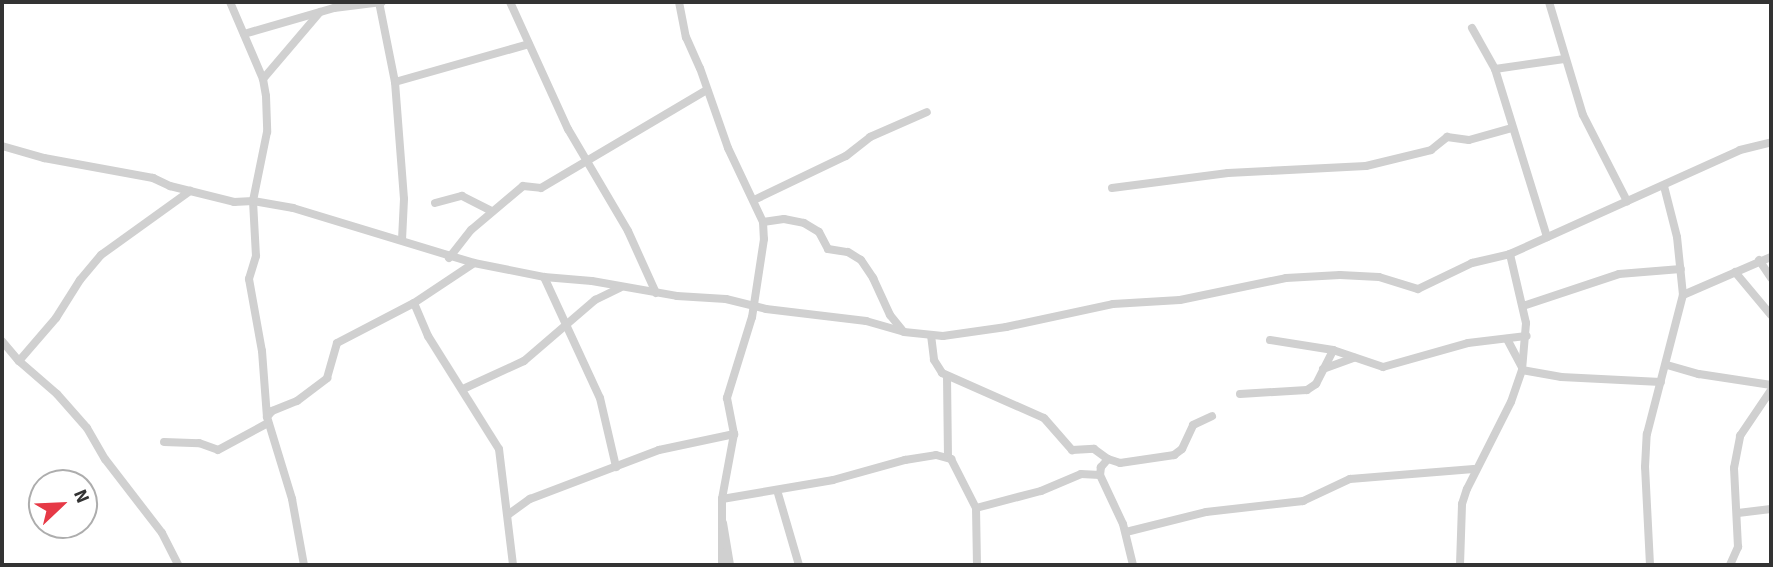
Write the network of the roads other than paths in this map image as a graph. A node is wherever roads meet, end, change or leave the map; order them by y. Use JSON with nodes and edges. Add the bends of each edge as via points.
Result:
{"nodes":[{"id":1,"x":230,"y":2,"type":"edge"},
{"id":2,"x":380,"y":2,"type":"edge"},
{"id":3,"x":510,"y":2,"type":"edge"},
{"id":4,"x":679,"y":2,"type":"edge"},
{"id":5,"x":1549,"y":2,"type":"edge"},
{"id":6,"x":320,"y":12,"type":"junction"},
{"id":7,"x":1472,"y":28,"type":"dead end"},
{"id":8,"x":244,"y":34,"type":"junction"},
{"id":9,"x":529,"y":44,"type":"junction"},
{"id":10,"x":1564,"y":59,"type":"junction"},
{"id":11,"x":1495,"y":69,"type":"junction"},
{"id":12,"x":262,"y":79,"type":"junction"},
{"id":13,"x":395,"y":82,"type":"junction"},
{"id":14,"x":707,"y":90,"type":"junction"},
{"id":15,"x":927,"y":112,"type":"dead end"},
{"id":16,"x":1512,"y":128,"type":"junction"},
{"id":17,"x":1771,"y":142,"type":"edge"},
{"id":18,"x":2,"y":146,"type":"edge"},
{"id":19,"x":587,"y":161,"type":"junction"},
{"id":20,"x":1664,"y":186,"type":"junction"},
{"id":21,"x":1112,"y":188,"type":"dead end"},
{"id":22,"x":190,"y":191,"type":"junction"},
{"id":23,"x":754,"y":200,"type":"junction"},
{"id":24,"x":253,"y":201,"type":"junction"},
{"id":25,"x":1627,"y":201,"type":"junction"},
{"id":26,"x":435,"y":203,"type":"dead end"},
{"id":27,"x":492,"y":211,"type":"junction"},
{"id":28,"x":763,"y":222,"type":"junction"},
{"id":29,"x":1547,"y":237,"type":"junction"},
{"id":30,"x":402,"y":240,"type":"junction"},
{"id":31,"x":1510,"y":254,"type":"junction"},
{"id":32,"x":1771,"y":257,"type":"edge"},
{"id":33,"x":449,"y":258,"type":"junction"},
{"id":34,"x":1759,"y":260,"type":"junction"},
{"id":35,"x":474,"y":263,"type":"junction"},
{"id":36,"x":1681,"y":269,"type":"junction"},
{"id":37,"x":1735,"y":272,"type":"junction"},
{"id":38,"x":544,"y":277,"type":"junction"},
{"id":39,"x":1771,"y":278,"type":"edge"},
{"id":40,"x":620,"y":288,"type":"junction"},
{"id":41,"x":656,"y":293,"type":"junction"},
{"id":42,"x":1684,"y":295,"type":"junction"},
{"id":43,"x":414,"y":303,"type":"junction"},
{"id":44,"x":1523,"y":306,"type":"junction"},
{"id":45,"x":754,"y":307,"type":"junction"},
{"id":46,"x":1771,"y":315,"type":"edge"},
{"id":47,"x":566,"y":321,"type":"junction"},
{"id":48,"x":904,"y":332,"type":"junction"},
{"id":49,"x":931,"y":335,"type":"junction"},
{"id":50,"x":1527,"y":336,"type":"junction"},
{"id":51,"x":1507,"y":339,"type":"junction"},
{"id":52,"x":1270,"y":340,"type":"dead end"},
{"id":53,"x":2,"y":341,"type":"edge"},
{"id":54,"x":1333,"y":350,"type":"junction"},
{"id":55,"x":1354,"y":358,"type":"junction"},
{"id":56,"x":19,"y":361,"type":"junction"},
{"id":57,"x":1667,"y":365,"type":"junction"},
{"id":58,"x":1323,"y":369,"type":"junction"},
{"id":59,"x":1523,"y":369,"type":"junction"},
{"id":60,"x":947,"y":376,"type":"junction"},
{"id":61,"x":1661,"y":382,"type":"junction"},
{"id":62,"x":463,"y":388,"type":"junction"},
{"id":63,"x":1771,"y":388,"type":"edge"},
{"id":64,"x":1240,"y":394,"type":"dead end"},
{"id":65,"x":1212,"y":416,"type":"dead end"},
{"id":66,"x":267,"y":420,"type":"junction"},
{"id":67,"x":734,"y":434,"type":"junction"},
{"id":68,"x":164,"y":442,"type":"dead end"},
{"id":69,"x":948,"y":457,"type":"junction"},
{"id":70,"x":1108,"y":460,"type":"junction"},
{"id":71,"x":616,"y":467,"type":"junction"},
{"id":72,"x":1474,"y":469,"type":"junction"},
{"id":73,"x":1100,"y":475,"type":"junction"},
{"id":74,"x":777,"y":490,"type":"junction"},
{"id":75,"x":722,"y":499,"type":"junction"},
{"id":76,"x":975,"y":508,"type":"junction"},
{"id":77,"x":1771,"y":509,"type":"edge"},
{"id":78,"x":721,"y":513,"type":"junction"},
{"id":79,"x":1738,"y":513,"type":"junction"},
{"id":80,"x":509,"y":514,"type":"junction"},
{"id":81,"x":1126,"y":532,"type":"junction"},
{"id":82,"x":178,"y":565,"type":"edge"},
{"id":83,"x":304,"y":565,"type":"edge"},
{"id":84,"x":513,"y":565,"type":"edge"},
{"id":85,"x":722,"y":565,"type":"edge"},
{"id":86,"x":730,"y":565,"type":"edge"},
{"id":87,"x":799,"y":565,"type":"edge"},
{"id":88,"x":978,"y":565,"type":"edge"},
{"id":89,"x":1133,"y":565,"type":"edge"},
{"id":90,"x":1460,"y":565,"type":"edge"},
{"id":91,"x":1650,"y":565,"type":"edge"},
{"id":92,"x":1730,"y":565,"type":"edge"}],
"edges":[{"from":1,"to":8,"type":"street"},
{"from":2,"to":6,"type":"street"},
{"from":2,"to":13,"type":"street"},
{"from":3,"to":9,"type":"street"},
{"from":4,"to":14,"type":"street","via":[[686,37]]},
{"from":5,"to":10,"type":"street"},
{"from":6,"to":8,"type":"street"},
{"from":6,"to":12,"type":"street"},
{"from":7,"to":11,"type":"street"},
{"from":8,"to":12,"type":"street"},
{"from":9,"to":13,"type":"street"},
{"from":9,"to":19,"type":"street"},
{"from":10,"to":11,"type":"street"},
{"from":10,"to":25,"type":"street","via":[[1583,115]]},
{"from":11,"to":16,"type":"street"},
{"from":12,"to":24,"type":"street","via":[[267,132]]},
{"from":13,"to":30,"type":"street","via":[[404,198]]},
{"from":14,"to":19,"type":"street"},
{"from":14,"to":23,"type":"street"},
{"from":15,"to":23,"type":"street","via":[[870,137],[846,156]]},
{"from":16,"to":21,"type":"street","via":[[1469,140],[1447,137],[1432,150],[1366,166],[1228,173]]},
{"from":16,"to":29,"type":"street"},
{"from":17,"to":20,"type":"street","via":[[1740,150]]},
{"from":18,"to":22,"type":"street","via":[[153,178]]},
{"from":19,"to":27,"type":"street","via":[[541,188],[524,185]]},
{"from":19,"to":41,"type":"street","via":[[628,231]]},
{"from":20,"to":25,"type":"street"},
{"from":20,"to":36,"type":"street"},
{"from":22,"to":24,"type":"street","via":[[234,202]]},
{"from":22,"to":56,"type":"street","via":[[101,255]]},
{"from":23,"to":28,"type":"street"},
{"from":24,"to":30,"type":"street"},
{"from":24,"to":66,"type":"street","via":[[256,250],[249,279],[262,351]]},
{"from":25,"to":29,"type":"street"},
{"from":26,"to":27,"type":"street","via":[[462,196]]},
{"from":27,"to":33,"type":"street","via":[[463,237]]},
{"from":28,"to":45,"type":"street"},
{"from":28,"to":48,"type":"street","via":[[804,222],[819,232],[828,249],[848,251],[861,260]]},
{"from":29,"to":31,"type":"street"},
{"from":30,"to":33,"type":"street"},
{"from":31,"to":44,"type":"street"},
{"from":31,"to":49,"type":"street","via":[[1472,263],[1418,289],[1379,277],[1286,278],[1180,300],[1113,304],[1006,327]]},
{"from":32,"to":34,"type":"street"},
{"from":33,"to":35,"type":"street"},
{"from":34,"to":37,"type":"street"},
{"from":34,"to":39,"type":"street"},
{"from":35,"to":38,"type":"street"},
{"from":35,"to":43,"type":"street"},
{"from":36,"to":42,"type":"street"},
{"from":36,"to":44,"type":"street","via":[[1619,274]]},
{"from":37,"to":42,"type":"street"},
{"from":37,"to":46,"type":"street"},
{"from":38,"to":40,"type":"street"},
{"from":38,"to":47,"type":"street"},
{"from":40,"to":41,"type":"street"},
{"from":40,"to":47,"type":"street","via":[[603,294]]},
{"from":41,"to":45,"type":"street","via":[[726,299]]},
{"from":42,"to":57,"type":"street"},
{"from":43,"to":62,"type":"street","via":[[428,336]]},
{"from":43,"to":66,"type":"street","via":[[337,343],[327,378]]},
{"from":44,"to":50,"type":"street"},
{"from":45,"to":48,"type":"street","via":[[866,321]]},
{"from":45,"to":67,"type":"street","via":[[728,394]]},
{"from":47,"to":62,"type":"street","via":[[518,365]]},
{"from":47,"to":71,"type":"street","via":[[604,407]]},
{"from":48,"to":49,"type":"street"},
{"from":49,"to":60,"type":"street","via":[[934,360]]},
{"from":50,"to":51,"type":"street"},
{"from":50,"to":59,"type":"street"},
{"from":51,"to":55,"type":"street","via":[[1437,350],[1390,366]]},
{"from":51,"to":59,"type":"street"},
{"from":52,"to":54,"type":"street"},
{"from":53,"to":56,"type":"street"},
{"from":54,"to":55,"type":"street"},
{"from":54,"to":58,"type":"street"},
{"from":55,"to":58,"type":"street"},
{"from":56,"to":82,"type":"street","via":[[87,428],[162,533]]},
{"from":57,"to":61,"type":"street"},
{"from":57,"to":63,"type":"street"},
{"from":58,"to":64,"type":"street","via":[[1316,384],[1307,390]]},
{"from":59,"to":61,"type":"street","via":[[1561,377]]},
{"from":59,"to":72,"type":"street","via":[[1507,410]]},
{"from":60,"to":69,"type":"street"},
{"from":60,"to":70,"type":"street","via":[[1044,418],[1072,450],[1094,449]]},
{"from":61,"to":91,"type":"street","via":[[1646,451]]},
{"from":62,"to":80,"type":"street","via":[[467,402],[499,449]]},
{"from":63,"to":79,"type":"street","via":[[1740,436],[1734,468]]},
{"from":65,"to":70,"type":"street","via":[[1193,425],[1178,454],[1120,463]]},
{"from":66,"to":68,"type":"street","via":[[218,450],[199,443]]},
{"from":66,"to":83,"type":"street","via":[[292,499]]},
{"from":67,"to":71,"type":"street","via":[[676,445]]},
{"from":67,"to":75,"type":"street"},
{"from":69,"to":74,"type":"street","via":[[905,460]]},
{"from":69,"to":76,"type":"street"},
{"from":70,"to":73,"type":"street"},
{"from":71,"to":80,"type":"street","via":[[530,499]]},
{"from":72,"to":81,"type":"street","via":[[1350,479],[1303,501],[1206,512]]},
{"from":72,"to":90,"type":"street","via":[[1462,505]]},
{"from":73,"to":76,"type":"street","via":[[1081,474],[1041,491]]},
{"from":73,"to":81,"type":"street"},
{"from":74,"to":75,"type":"street"},
{"from":74,"to":87,"type":"street"},
{"from":75,"to":78,"type":"street"},
{"from":76,"to":88,"type":"street"},
{"from":77,"to":79,"type":"street"},
{"from":78,"to":85,"type":"street"},
{"from":78,"to":86,"type":"street"},
{"from":79,"to":92,"type":"street","via":[[1738,547]]},
{"from":80,"to":84,"type":"street"},
{"from":81,"to":89,"type":"street"}]}
